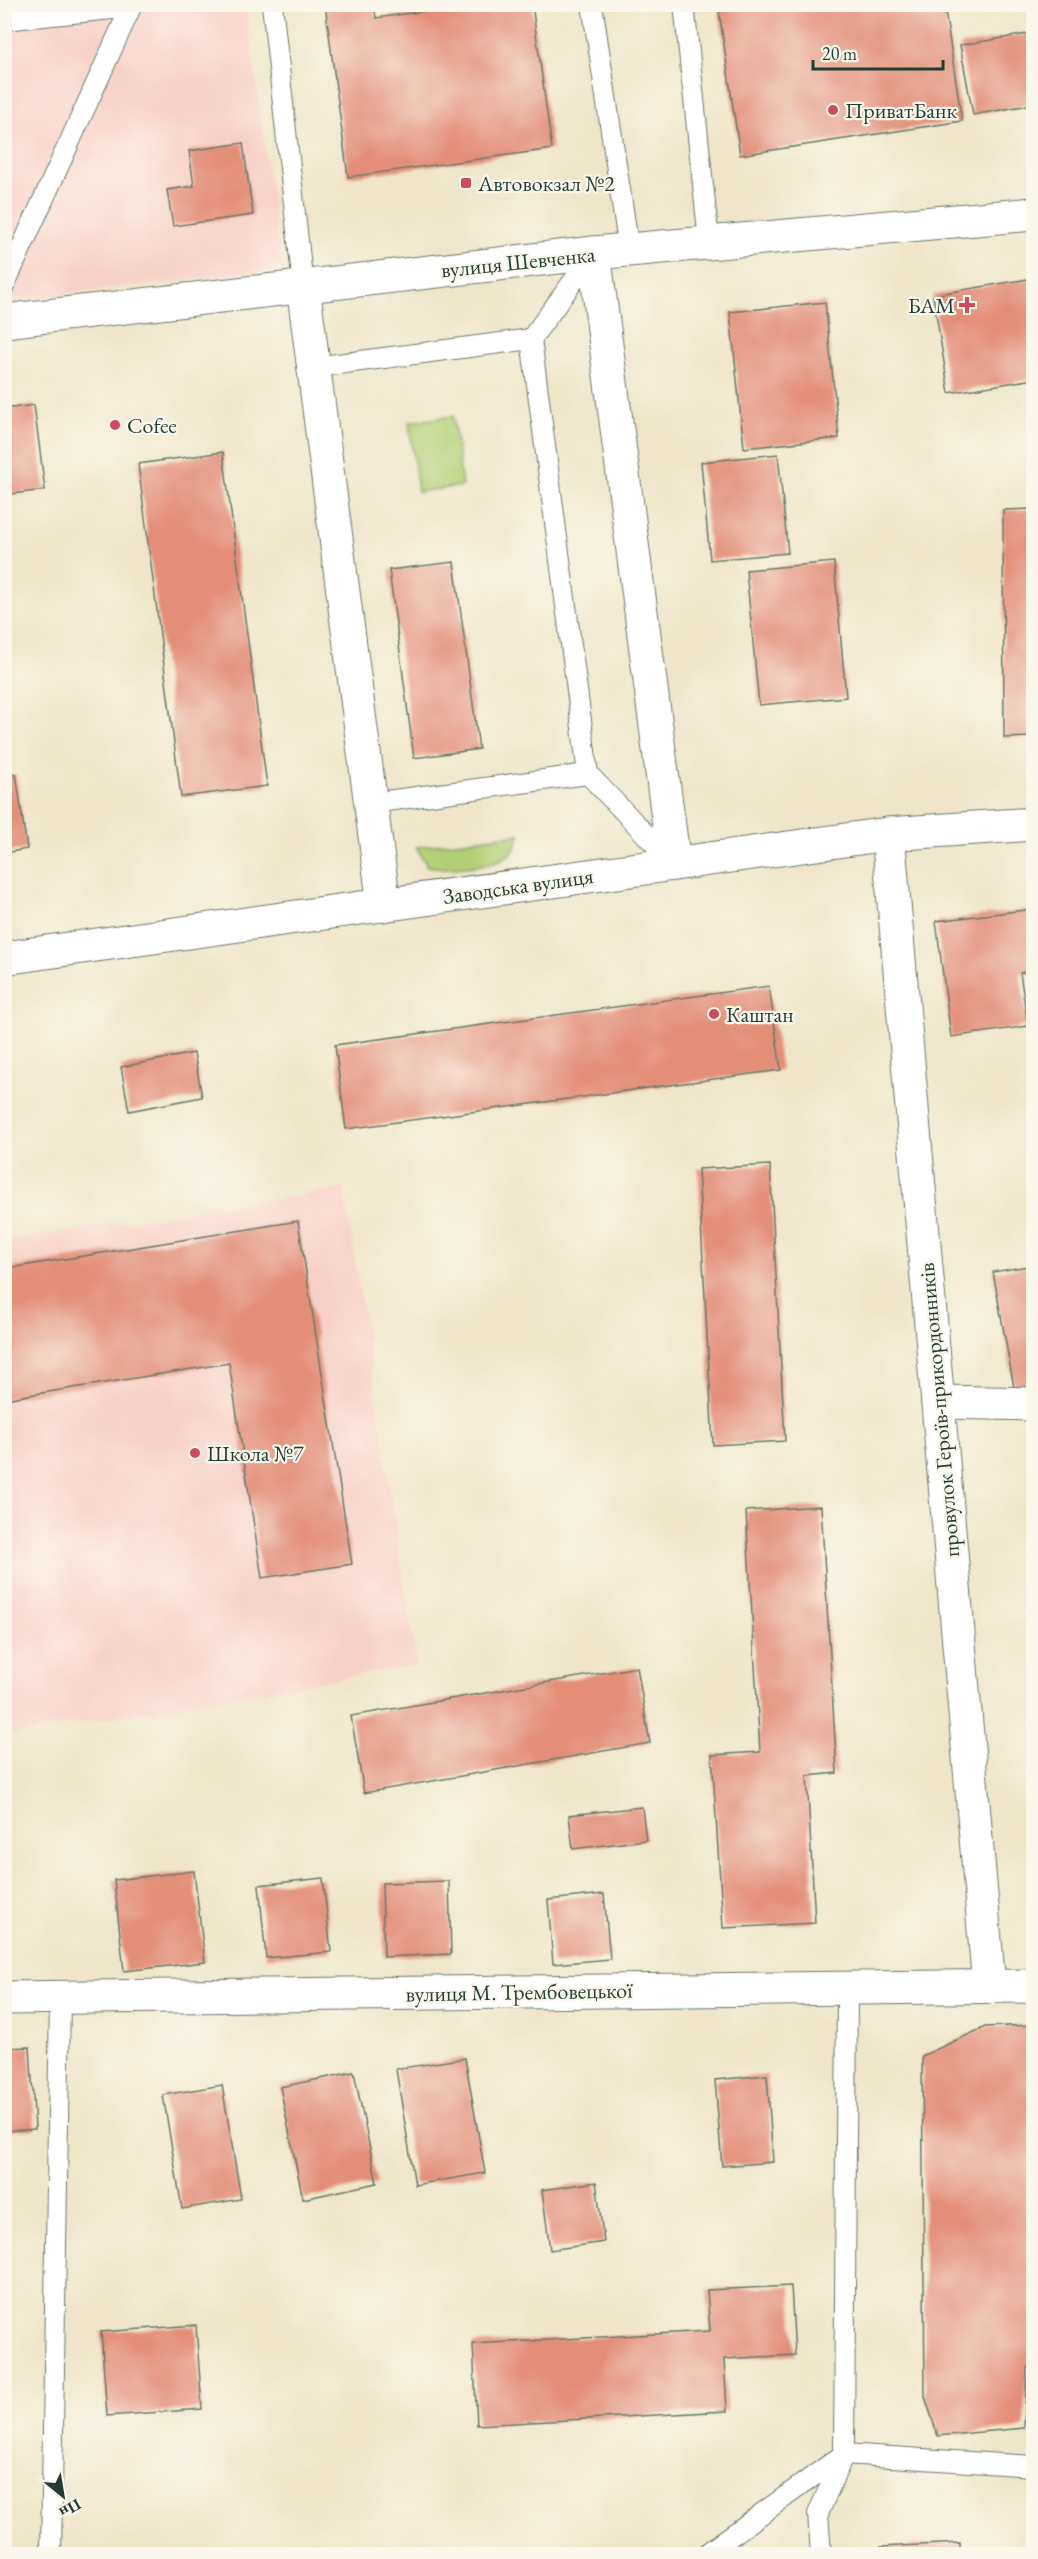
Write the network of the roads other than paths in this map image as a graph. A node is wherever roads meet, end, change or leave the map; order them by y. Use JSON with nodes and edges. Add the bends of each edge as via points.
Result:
{"nodes":[{"id":1,"x":272,"y":4,"type":"edge"},
{"id":2,"x":592,"y":4,"type":"edge"},
{"id":3,"x":684,"y":4,"type":"edge"},
{"id":4,"x":4,"y":20,"type":"edge"},
{"id":5,"x":1034,"y":214,"type":"edge"},
{"id":6,"x":709,"y":242,"type":"junction"},
{"id":7,"x":629,"y":250,"type":"junction"},
{"id":8,"x":594,"y":254,"type":"junction"},
{"id":9,"x":4,"y":286,"type":"edge"},
{"id":10,"x":303,"y":286,"type":"junction"},
{"id":11,"x":4,"y":321,"type":"edge"},
{"id":12,"x":531,"y":339,"type":"junction"},
{"id":13,"x":314,"y":367,"type":"junction"},
{"id":14,"x":588,"y":774,"type":"junction"},
{"id":15,"x":371,"y":803,"type":"junction"},
{"id":16,"x":1034,"y":824,"type":"edge"},
{"id":17,"x":888,"y":834,"type":"junction"},
{"id":18,"x":674,"y":864,"type":"junction"},
{"id":19,"x":384,"y":904,"type":"junction"},
{"id":20,"x":4,"y":958,"type":"edge"},
{"id":21,"x":938,"y":1402,"type":"junction"},
{"id":22,"x":1034,"y":1404,"type":"edge"},
{"id":23,"x":989,"y":1986,"type":"junction"},
{"id":24,"x":1034,"y":1986,"type":"edge"},
{"id":25,"x":847,"y":1988,"type":"junction"},
{"id":26,"x":4,"y":1998,"type":"edge"},
{"id":27,"x":60,"y":1998,"type":"junction"},
{"id":28,"x":844,"y":2454,"type":"junction"},
{"id":29,"x":1034,"y":2466,"type":"edge"},
{"id":30,"x":51,"y":2554,"type":"edge"},
{"id":31,"x":706,"y":2554,"type":"edge"},
{"id":32,"x":820,"y":2554,"type":"edge"}],
"edges":[{"from":1,"to":10,"type":"lane"},
{"from":2,"to":7,"type":"lane"},
{"from":3,"to":6,"type":"lane"},
{"from":4,"to":9,"type":"lane","via":[[131,7]]},
{"from":5,"to":6,"type":"street","name":"вулиця Шевченка"},
{"from":6,"to":7,"type":"street","name":"вулиця Шевченка"},
{"from":7,"to":8,"type":"street","name":"вулиця Шевченка"},
{"from":8,"to":10,"type":"street","name":"вулиця Шевченка"},
{"from":8,"to":12,"type":"lane"},
{"from":8,"to":18,"type":"street"},
{"from":10,"to":11,"type":"street","name":"вулиця Шевченка"},
{"from":10,"to":13,"type":"street"},
{"from":12,"to":13,"type":"lane"},
{"from":12,"to":14,"type":"lane"},
{"from":13,"to":15,"type":"street"},
{"from":14,"to":15,"type":"lane"},
{"from":14,"to":18,"type":"lane"},
{"from":15,"to":19,"type":"street"},
{"from":16,"to":17,"type":"street","name":"Заводська вулиця"},
{"from":17,"to":18,"type":"street","name":"Заводська вулиця"},
{"from":17,"to":21,"type":"street","name":"провулок Героїв-прикордонників"},
{"from":18,"to":19,"type":"street","name":"Заводська вулиця"},
{"from":19,"to":20,"type":"street","name":"Заводська вулиця"},
{"from":21,"to":22,"type":"street"},
{"from":21,"to":23,"type":"street","name":"провулок Героїв-прикордонників"},
{"from":23,"to":24,"type":"street","name":"вулиця М. Трембовецької"},
{"from":23,"to":25,"type":"street","name":"вулиця М. Трембовецької"},
{"from":25,"to":27,"type":"street","name":"вулиця М. Трембовецької"},
{"from":25,"to":28,"type":"lane"},
{"from":26,"to":27,"type":"street","name":"вулиця М. Трембовецької"},
{"from":27,"to":30,"type":"lane"},
{"from":28,"to":29,"type":"lane"},
{"from":28,"to":31,"type":"lane"},
{"from":28,"to":32,"type":"lane","via":[[818,2514]]}]}
